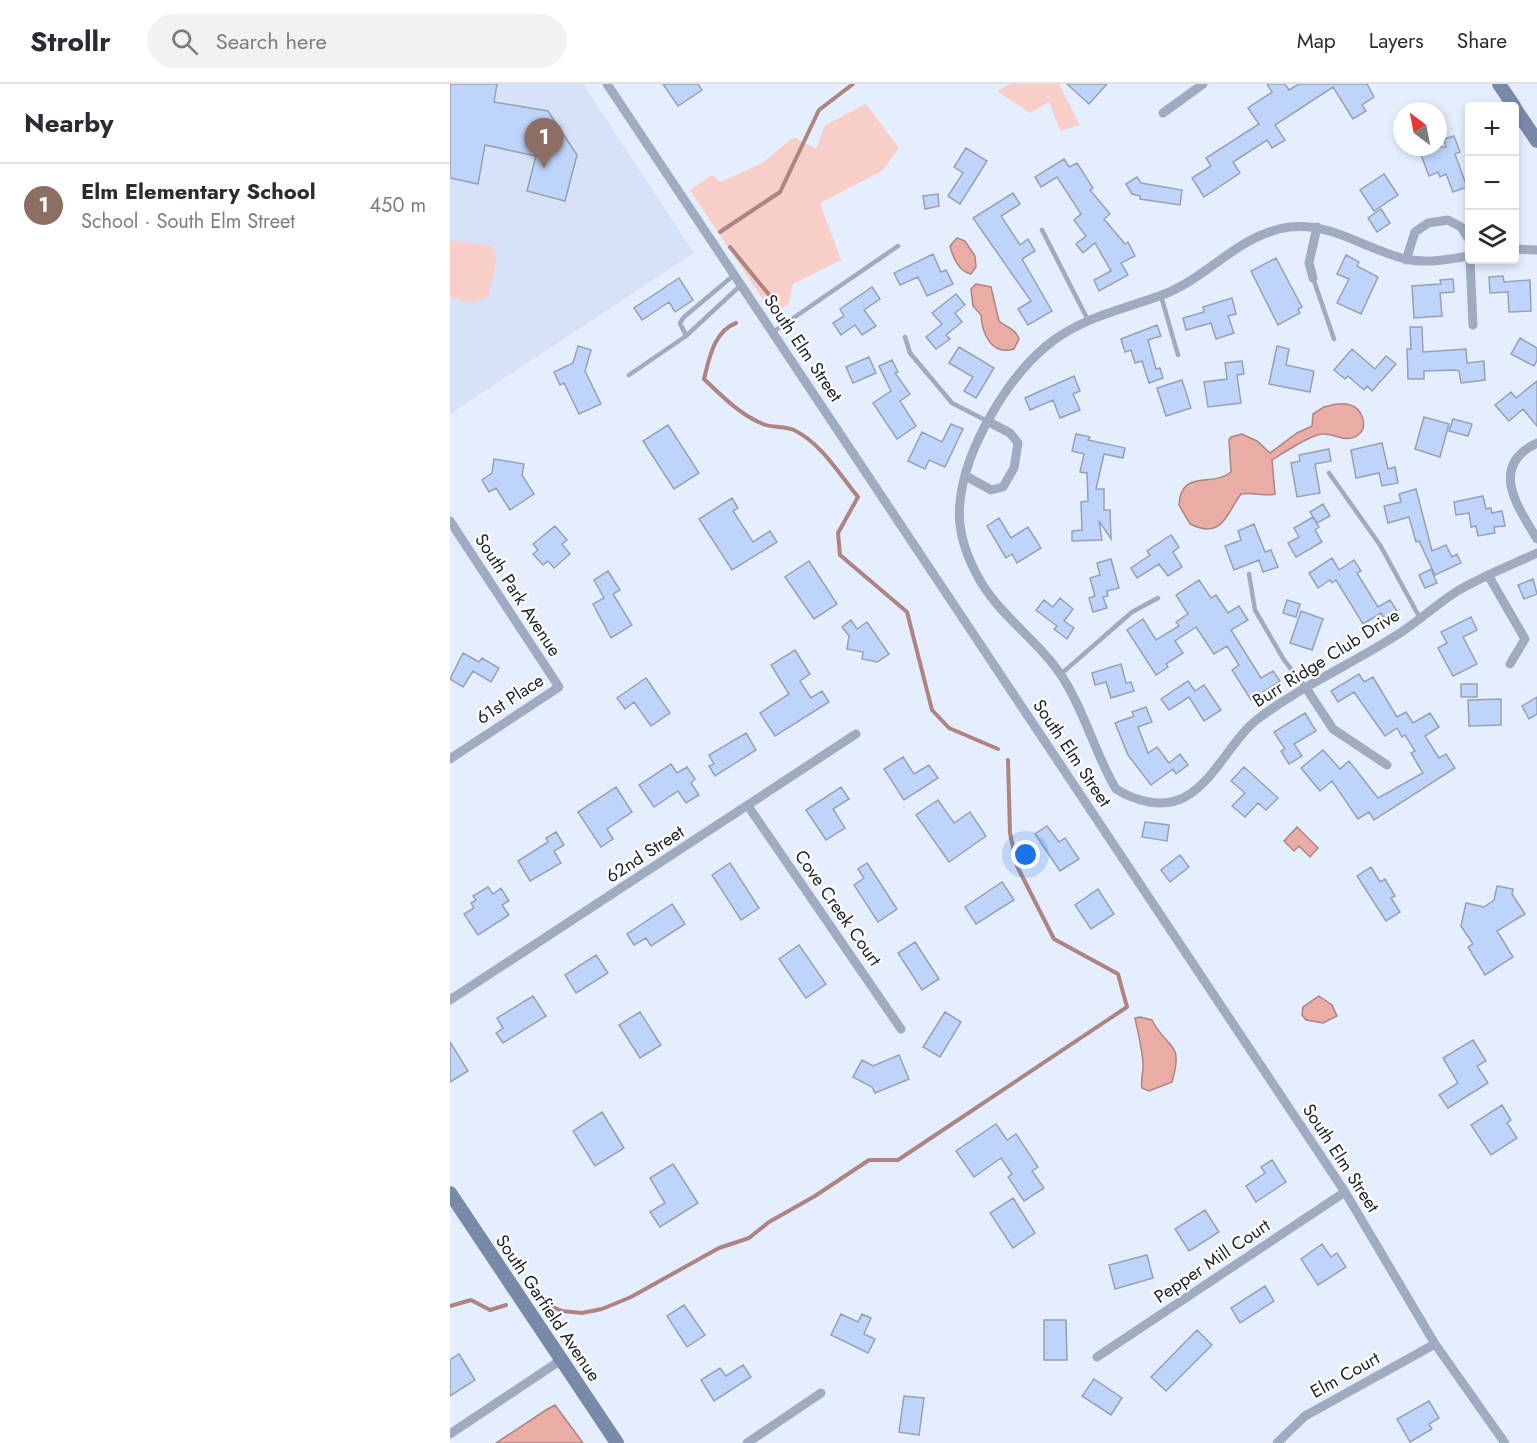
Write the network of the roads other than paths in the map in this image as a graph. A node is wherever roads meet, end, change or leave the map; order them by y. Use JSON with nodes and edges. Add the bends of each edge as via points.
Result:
{"nodes":[{"id":1,"x":607,"y":84,"type":"edge"},
{"id":2,"x":1203,"y":84,"type":"edge"},
{"id":3,"x":1499,"y":84,"type":"edge"},
{"id":4,"x":1511,"y":102,"type":"edge"},
{"id":5,"x":1163,"y":113,"type":"dead end"},
{"id":6,"x":1519,"y":114,"type":"edge"},
{"id":7,"x":1537,"y":141,"type":"edge"},
{"id":8,"x":1317,"y":227,"type":"junction"},
{"id":9,"x":1042,"y":230,"type":"dead end"},
{"id":10,"x":1465,"y":233,"type":"edge"},
{"id":11,"x":898,"y":246,"type":"dead end"},
{"id":12,"x":1519,"y":249,"type":"edge"},
{"id":13,"x":1537,"y":250,"type":"edge"},
{"id":14,"x":1465,"y":258,"type":"edge"},
{"id":15,"x":1407,"y":260,"type":"junction"},
{"id":16,"x":1470,"y":264,"type":"edge"},
{"id":17,"x":734,"y":275,"type":"junction"},
{"id":18,"x":1313,"y":278,"type":"joint"},
{"id":19,"x":741,"y":285,"type":"junction"},
{"id":20,"x":1161,"y":296,"type":"junction"},
{"id":21,"x":1088,"y":320,"type":"junction"},
{"id":22,"x":1473,"y":326,"type":"dead end"},
{"id":23,"x":772,"y":332,"type":"junction"},
{"id":24,"x":686,"y":336,"type":"junction"},
{"id":25,"x":905,"y":337,"type":"dead end"},
{"id":26,"x":1334,"y":339,"type":"dead end"},
{"id":27,"x":1178,"y":355,"type":"dead end"},
{"id":28,"x":630,"y":375,"type":"dead end"},
{"id":29,"x":987,"y":421,"type":"junction"},
{"id":30,"x":1537,"y":443,"type":"edge"},
{"id":31,"x":1329,"y":473,"type":"dead end"},
{"id":32,"x":966,"y":476,"type":"junction"},
{"id":33,"x":450,"y":521,"type":"edge"},
{"id":34,"x":1537,"y":539,"type":"edge"},
{"id":35,"x":1537,"y":553,"type":"edge"},
{"id":36,"x":1249,"y":574,"type":"dead end"},
{"id":37,"x":1488,"y":575,"type":"junction"},
{"id":38,"x":1158,"y":598,"type":"dead end"},
{"id":39,"x":1420,"y":618,"type":"junction"},
{"id":40,"x":1510,"y":664,"type":"dead end"},
{"id":41,"x":1061,"y":674,"type":"junction"},
{"id":42,"x":559,"y":687,"type":"joint"},
{"id":43,"x":1306,"y":688,"type":"junction"},
{"id":44,"x":856,"y":734,"type":"dead end"},
{"id":45,"x":450,"y":759,"type":"edge"},
{"id":46,"x":1387,"y":765,"type":"dead end"},
{"id":47,"x":748,"y":806,"type":"junction"},
{"id":48,"x":450,"y":1000,"type":"edge"},
{"id":49,"x":901,"y":1029,"type":"dead end"},
{"id":50,"x":1345,"y":1192,"type":"junction"},
{"id":51,"x":450,"y":1193,"type":"edge"},
{"id":52,"x":1435,"y":1344,"type":"junction"},
{"id":53,"x":1097,"y":1357,"type":"dead end"},
{"id":54,"x":561,"y":1360,"type":"junction"},
{"id":55,"x":821,"y":1393,"type":"dead end"},
{"id":56,"x":450,"y":1434,"type":"edge"},
{"id":57,"x":617,"y":1443,"type":"edge"},
{"id":58,"x":747,"y":1443,"type":"edge"},
{"id":59,"x":1277,"y":1443,"type":"edge"},
{"id":60,"x":1505,"y":1443,"type":"edge"}],
"edges":[{"from":1,"to":17,"type":"street","name":"South Elm Street"},
{"from":2,"to":5,"type":"street"},
{"from":3,"to":4,"type":"street"},
{"from":6,"to":7,"type":"street"},
{"from":8,"to":15,"type":"street","name":"Burr Ridge Club Drive"},
{"from":8,"to":18,"type":"street","via":[[1309,264]]},
{"from":8,"to":20,"type":"street","name":"Burr Ridge Club Drive","via":[[1259,234],[1185,286]]},
{"from":9,"to":21,"type":"lane"},
{"from":10,"to":15,"type":"street","via":[[1448,220],[1428,223],[1415,232]]},
{"from":11,"to":23,"type":"lane"},
{"from":12,"to":13,"type":"street"},
{"from":14,"to":15,"type":"street","name":"Burr Ridge Club Drive"},
{"from":16,"to":22,"type":"street"},
{"from":17,"to":19,"type":"street","name":"South Elm Street"},
{"from":17,"to":24,"type":"lane","via":[[684,317],[680,323]]},
{"from":18,"to":26,"type":"lane"},
{"from":19,"to":23,"type":"street","name":"South Elm Street"},
{"from":19,"to":24,"type":"lane"},
{"from":20,"to":21,"type":"street","name":"Burr Ridge Club Drive"},
{"from":20,"to":27,"type":"lane"},
{"from":21,"to":29,"type":"street","name":"Burr Ridge Club Drive","via":[[1053,341],[1030,363],[1012,382]]},
{"from":23,"to":50,"type":"street","name":"South Elm Street"},
{"from":24,"to":28,"type":"lane"},
{"from":25,"to":29,"type":"lane","via":[[910,353],[952,403]]},
{"from":29,"to":32,"type":"street","name":"Burr Ridge Club Drive"},
{"from":29,"to":32,"type":"street","via":[[1010,433],[1018,443],[1014,468],[1002,487],[991,490]]},
{"from":30,"to":34,"type":"street","via":[[1516,461],[1509,474],[1515,501]]},
{"from":31,"to":39,"type":"lane","via":[[1380,546]]},
{"from":32,"to":41,"type":"street","name":"Burr Ridge Club Drive","via":[[960,499],[961,532],[976,575]]},
{"from":33,"to":42,"type":"street","name":"South Park Avenue"},
{"from":35,"to":37,"type":"street","name":"Burr Ridge Club Drive"},
{"from":36,"to":43,"type":"lane","via":[[1256,610],[1284,660]]},
{"from":37,"to":39,"type":"street","name":"Burr Ridge Club Drive"},
{"from":37,"to":40,"type":"street","via":[[1525,639]]},
{"from":38,"to":41,"type":"lane","via":[[1132,612]]},
{"from":39,"to":43,"type":"street","name":"Burr Ridge Club Drive"},
{"from":41,"to":43,"type":"street","name":"Burr Ridge Club Drive","via":[[1116,789],[1147,802],[1169,802],[1191,793],[1250,726]]},
{"from":42,"to":45,"type":"street","name":"61st Place"},
{"from":43,"to":46,"type":"street","via":[[1333,729]]},
{"from":44,"to":47,"type":"street","name":"62nd Street"},
{"from":47,"to":48,"type":"street","name":"62nd Street"},
{"from":47,"to":49,"type":"street","name":"Cove Creek Court"},
{"from":50,"to":52,"type":"street","name":"South Elm Street"},
{"from":50,"to":53,"type":"street","name":"Pepper Mill Court"},
{"from":51,"to":54,"type":"street","name":"South Garfield Avenue"},
{"from":52,"to":59,"type":"street","name":"Elm Court","via":[[1305,1416]]},
{"from":52,"to":60,"type":"street","name":"South Elm Street"},
{"from":54,"to":56,"type":"street"},
{"from":54,"to":57,"type":"street","name":"South Garfield Avenue"},
{"from":55,"to":58,"type":"street"}]}
